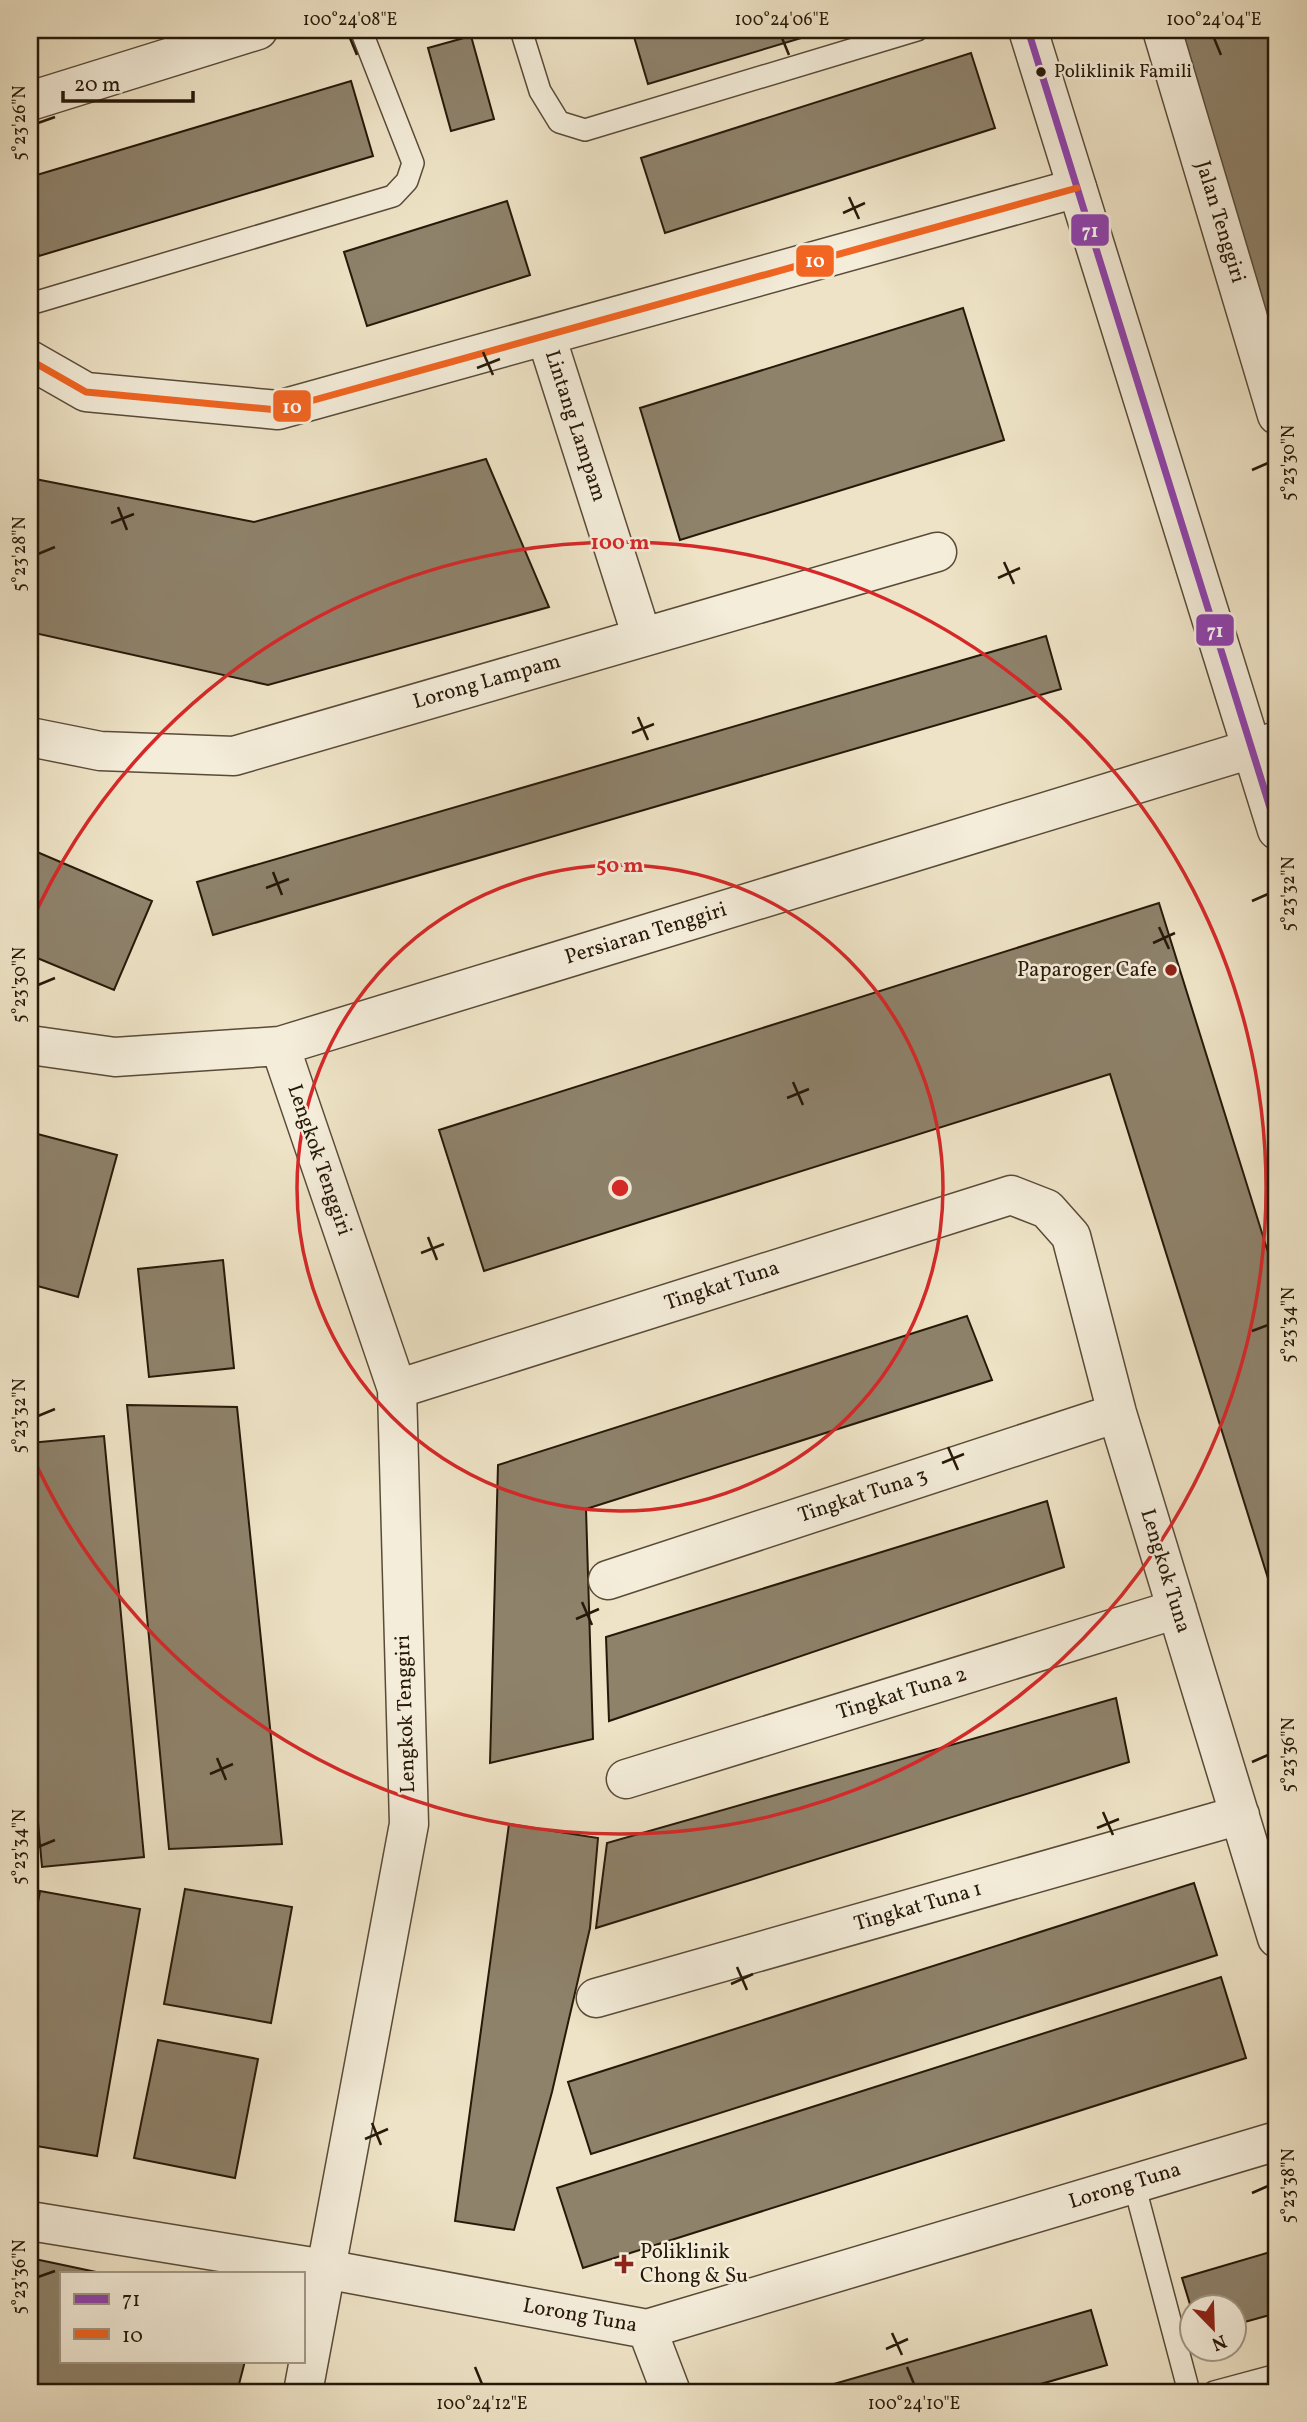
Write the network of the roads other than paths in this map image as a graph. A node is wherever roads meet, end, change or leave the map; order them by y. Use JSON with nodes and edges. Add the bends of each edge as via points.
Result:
{"nodes":[{"id":1,"x":258,"y":30,"type":"edge"},
{"id":2,"x":361,"y":30,"type":"edge"},
{"id":3,"x":521,"y":30,"type":"edge"},
{"id":4,"x":917,"y":30,"type":"edge"},
{"id":5,"x":1028,"y":30,"type":"edge"},
{"id":6,"x":1162,"y":30,"type":"edge"},
{"id":7,"x":30,"y":101,"type":"edge"},
{"id":8,"x":1077,"y":188,"type":"junction"},
{"id":9,"x":30,"y":304,"type":"edge"},
{"id":10,"x":546,"y":336,"type":"junction"},
{"id":11,"x":30,"y":360,"type":"edge"},
{"id":12,"x":1277,"y":415,"type":"edge"},
{"id":13,"x":937,"y":552,"type":"dead end"},
{"id":14,"x":642,"y":637,"type":"junction"},
{"id":15,"x":30,"y":737,"type":"edge"},
{"id":16,"x":1265,"y":746,"type":"edge"},
{"id":17,"x":1277,"y":830,"type":"edge"},
{"id":18,"x":30,"y":1045,"type":"edge"},
{"id":19,"x":280,"y":1046,"type":"junction"},
{"id":20,"x":1047,"y":1209,"type":"joint"},
{"id":21,"x":397,"y":1389,"type":"junction"},
{"id":22,"x":1117,"y":1413,"type":"junction"},
{"id":23,"x":608,"y":1580,"type":"dead end"},
{"id":24,"x":1177,"y":1609,"type":"junction"},
{"id":25,"x":626,"y":1779,"type":"dead end"},
{"id":26,"x":1240,"y":1815,"type":"junction"},
{"id":27,"x":1277,"y":1938,"type":"edge"},
{"id":28,"x":596,"y":1998,"type":"dead end"},
{"id":29,"x":1277,"y":2141,"type":"edge"},
{"id":30,"x":1134,"y":2184,"type":"junction"},
{"id":31,"x":30,"y":2221,"type":"edge"},
{"id":32,"x":325,"y":2269,"type":"junction"},
{"id":33,"x":648,"y":2329,"type":"junction"},
{"id":34,"x":1277,"y":2375,"type":"edge"},
{"id":35,"x":303,"y":2392,"type":"edge"},
{"id":36,"x":671,"y":2392,"type":"edge"},
{"id":37,"x":1189,"y":2392,"type":"edge"},
{"id":38,"x":1213,"y":2392,"type":"edge"}],
"edges":[{"from":1,"to":7,"type":"street"},
{"from":2,"to":9,"type":"lane","via":[[413,163],[407,181],[393,196]]},
{"from":3,"to":4,"type":"lane","via":[[540,91],[559,122],[585,130]]},
{"from":5,"to":8,"type":"street"},
{"from":6,"to":12,"type":"street","name":"Jalan Tenggiri"},
{"from":8,"to":10,"type":"street"},
{"from":8,"to":16,"type":"street"},
{"from":10,"to":11,"type":"street","via":[[278,410],[86,392]]},
{"from":10,"to":14,"type":"street","name":"Lintang Lampam"},
{"from":13,"to":14,"type":"street","name":"Lorong Lampam"},
{"from":14,"to":15,"type":"street","name":"Lorong Lampam","via":[[234,755],[100,751]]},
{"from":16,"to":17,"type":"street"},
{"from":16,"to":19,"type":"street","name":"Persiaran Tenggiri"},
{"from":18,"to":19,"type":"street","name":"Persiaran Tenggiri","via":[[115,1057]]},
{"from":19,"to":21,"type":"street","name":"Lengkok Tenggiri"},
{"from":20,"to":21,"type":"street","name":"Tingkat Tuna","via":[[1011,1195]]},
{"from":20,"to":22,"type":"street","name":"Lengkok Tuna","via":[[1071,1236]]},
{"from":21,"to":32,"type":"street","name":"Lengkok Tenggiri","via":[[409,1824]]},
{"from":22,"to":23,"type":"street","name":"Tingkat Tuna 3"},
{"from":22,"to":24,"type":"street","name":"Lengkok Tuna"},
{"from":24,"to":25,"type":"street","name":"Tingkat Tuna 2"},
{"from":24,"to":26,"type":"street","name":"Lengkok Tuna"},
{"from":26,"to":27,"type":"street","name":"Lengkok Tuna"},
{"from":26,"to":28,"type":"street","name":"Tingkat Tuna 1"},
{"from":29,"to":30,"type":"street","name":"Lorong Tuna"},
{"from":30,"to":33,"type":"street","name":"Lorong Tuna"},
{"from":30,"to":37,"type":"lane"},
{"from":31,"to":32,"type":"street","name":"Lorong Tuna"},
{"from":32,"to":33,"type":"street","name":"Lorong Tuna"},
{"from":32,"to":35,"type":"street","name":"Lengkok Tenggiri"},
{"from":33,"to":36,"type":"street"},
{"from":34,"to":38,"type":"lane"}]}
